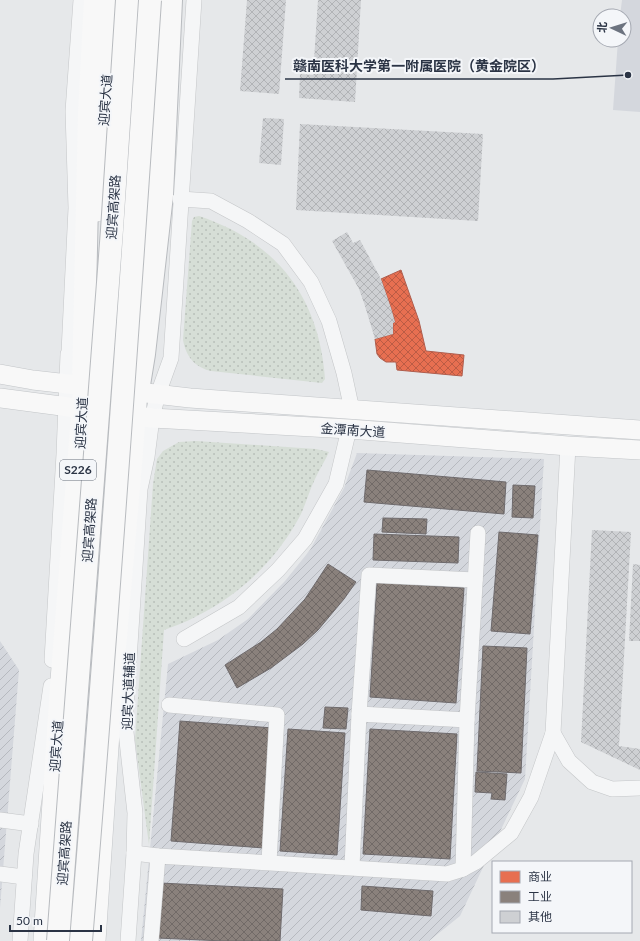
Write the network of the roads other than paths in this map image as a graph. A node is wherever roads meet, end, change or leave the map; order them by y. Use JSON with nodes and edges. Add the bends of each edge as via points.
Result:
{"nodes":[{"id":1,"x":81,"y":0,"type":"edge"},
{"id":2,"x":95,"y":0,"type":"edge"},
{"id":3,"x":112,"y":0,"type":"edge"},
{"id":4,"x":127,"y":0,"type":"edge"},
{"id":5,"x":150,"y":0,"type":"edge"},
{"id":6,"x":162,"y":0,"type":"edge"},
{"id":7,"x":171,"y":0,"type":"edge"},
{"id":8,"x":194,"y":0,"type":"edge"},
{"id":9,"x":171,"y":197,"type":"junction"},
{"id":10,"x":0,"y":374,"type":"edge"},
{"id":11,"x":75,"y":384,"type":"junction"},
{"id":12,"x":148,"y":392,"type":"junction"},
{"id":13,"x":0,"y":398,"type":"edge"},
{"id":14,"x":73,"y":407,"type":"junction"},
{"id":15,"x":352,"y":410,"type":"junction"},
{"id":16,"x":144,"y":417,"type":"junction"},
{"id":17,"x":349,"y":429,"type":"junction"},
{"id":18,"x":640,"y":430,"type":"edge"},
{"id":19,"x":568,"y":446,"type":"junction"},
{"id":20,"x":640,"y":450,"type":"edge"},
{"id":21,"x":478,"y":533,"type":"dead end"},
{"id":22,"x":475,"y":580,"type":"junction"},
{"id":23,"x":184,"y":639,"type":"dead end"},
{"id":24,"x":169,"y":705,"type":"dead end"},
{"id":25,"x":359,"y":714,"type":"junction"},
{"id":26,"x":467,"y":720,"type":"junction"},
{"id":27,"x":553,"y":733,"type":"junction"},
{"id":28,"x":640,"y":788,"type":"edge"},
{"id":29,"x":0,"y":820,"type":"edge"},
{"id":30,"x":30,"y":824,"type":"junction"},
{"id":31,"x":134,"y":853,"type":"junction"},
{"id":32,"x":158,"y":856,"type":"junction"},
{"id":33,"x":269,"y":862,"type":"junction"},
{"id":34,"x":352,"y":867,"type":"junction"},
{"id":35,"x":463,"y":869,"type":"junction"},
{"id":36,"x":0,"y":874,"type":"edge"},
{"id":37,"x":24,"y":877,"type":"junction"},
{"id":38,"x":20,"y":941,"type":"edge"},
{"id":39,"x":43,"y":941,"type":"edge"},
{"id":40,"x":58,"y":941,"type":"edge"},
{"id":41,"x":81,"y":941,"type":"edge"},
{"id":42,"x":96,"y":941,"type":"edge"},
{"id":43,"x":128,"y":941,"type":"edge"},
{"id":44,"x":151,"y":941,"type":"edge"}],
"edges":[{"from":1,"to":11,"type":"street","via":[[73,111],[76,208]]},
{"from":2,"to":11,"type":"highway"},
{"from":3,"to":11,"type":"main road","name":"迎宾大道","number":"S226","via":[[88,337]]},
{"from":4,"to":40,"type":"highway","name":"迎宾高架路","bridge":true},
{"from":5,"to":41,"type":"highway","name":"迎宾高架路","bridge":true},
{"from":6,"to":12,"type":"main road","via":[[148,207]]},
{"from":7,"to":9,"type":"highway"},
{"from":8,"to":9,"type":"street"},
{"from":9,"to":12,"type":"highway","via":[[144,354]]},
{"from":9,"to":15,"type":"street","via":[[211,201],[283,244],[311,282],[329,321]]},
{"from":10,"to":11,"type":"main road","name":"金潭南大道"},
{"from":11,"to":12,"type":"main road","name":"金潭南大道"},
{"from":11,"to":14,"type":"main road","name":"迎宾大道","number":"S226"},
{"from":12,"to":15,"type":"main road","name":"金潭南大道","via":[[190,398]]},
{"from":12,"to":16,"type":"main road"},
{"from":13,"to":14,"type":"main road","name":"金潭南大道"},
{"from":14,"to":16,"type":"main road","name":"金潭南大道"},
{"from":14,"to":30,"type":"street","via":[[61,518],[50,696]]},
{"from":14,"to":39,"type":"main road","name":"迎宾大道","number":"S226","via":[[79,455],[59,693]]},
{"from":15,"to":18,"type":"main road","name":"金潭南大道"},
{"from":16,"to":17,"type":"main road","name":"金潭南大道"},
{"from":16,"to":31,"type":"street","name":"迎宾大道辅道","via":[[147,457],[140,489],[125,723],[135,813]]},
{"from":16,"to":42,"type":"main road","via":[[133,459],[113,688]]},
{"from":17,"to":19,"type":"main road","name":"金潭南大道"},
{"from":17,"to":23,"type":"street","via":[[336,484],[305,539],[278,570],[238,607]]},
{"from":19,"to":20,"type":"main road","name":"金潭南大道"},
{"from":19,"to":27,"type":"street"},
{"from":21,"to":22,"type":"street"},
{"from":22,"to":25,"type":"street","via":[[369,575]]},
{"from":22,"to":26,"type":"street"},
{"from":24,"to":33,"type":"street","via":[[278,715]]},
{"from":25,"to":26,"type":"street"},
{"from":25,"to":34,"type":"street"},
{"from":26,"to":35,"type":"street"},
{"from":27,"to":28,"type":"street","via":[[569,762],[592,782],[612,789]]},
{"from":27,"to":35,"type":"street","via":[[532,796],[510,833],[476,862]]},
{"from":29,"to":30,"type":"street"},
{"from":30,"to":37,"type":"street"},
{"from":31,"to":32,"type":"street"},
{"from":31,"to":43,"type":"street","name":"迎宾大道辅道"},
{"from":32,"to":33,"type":"street"},
{"from":32,"to":44,"type":"street"},
{"from":33,"to":34,"type":"street"},
{"from":34,"to":35,"type":"street","via":[[447,874]]},
{"from":36,"to":37,"type":"street"},
{"from":37,"to":38,"type":"street"}]}
